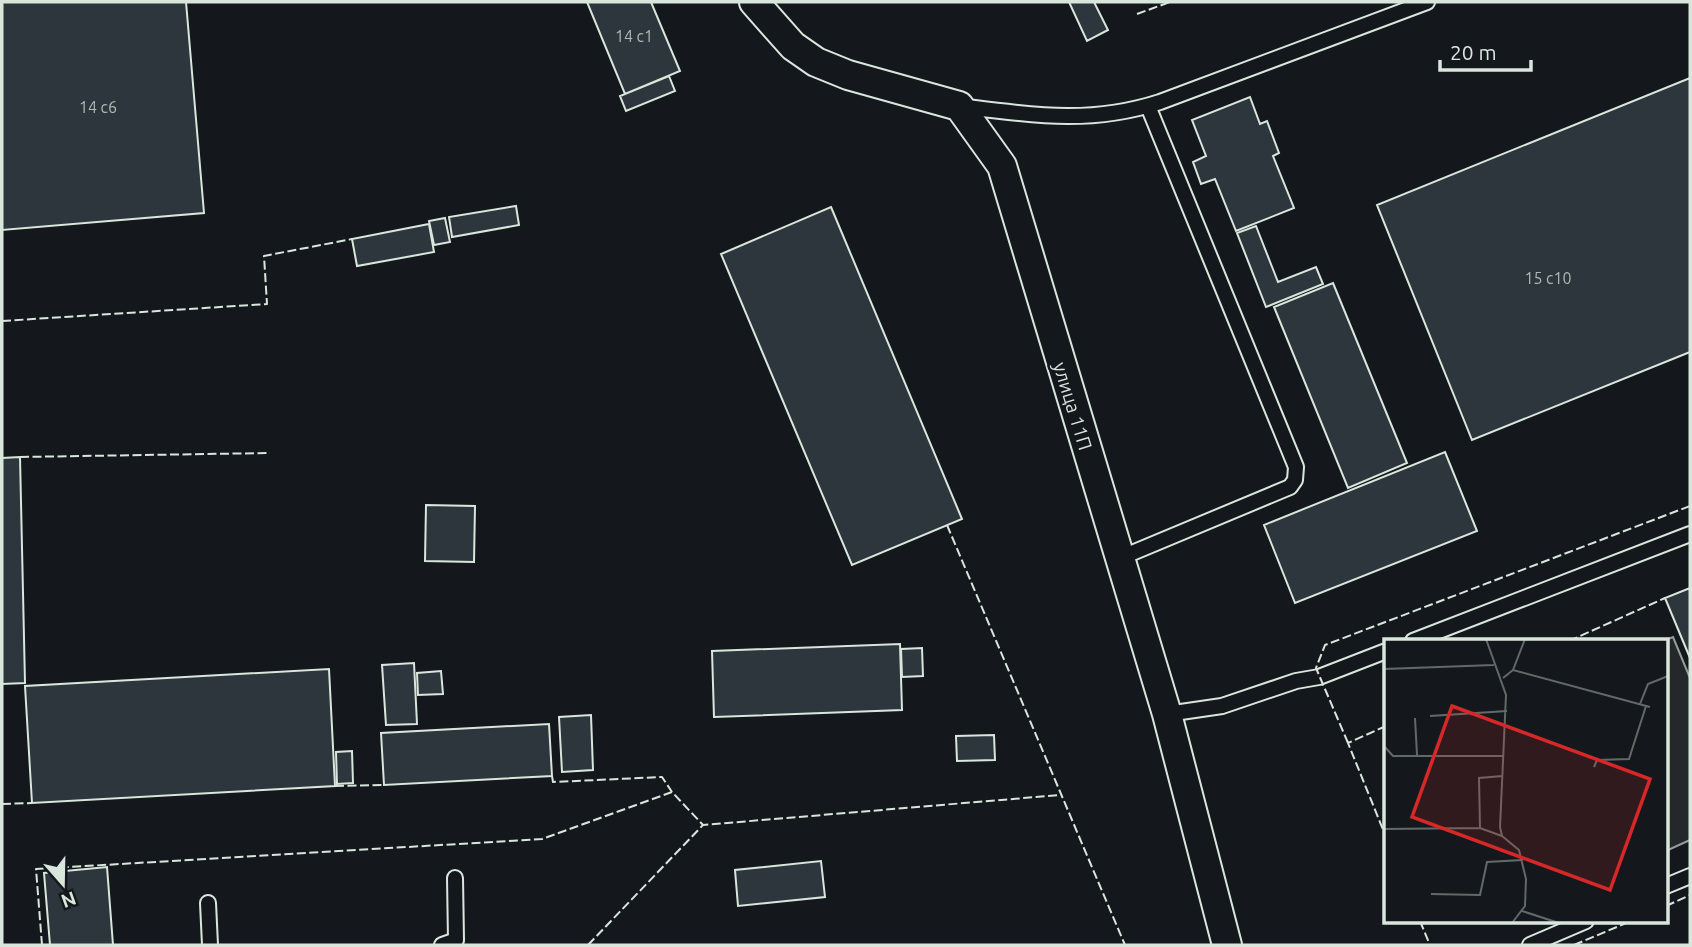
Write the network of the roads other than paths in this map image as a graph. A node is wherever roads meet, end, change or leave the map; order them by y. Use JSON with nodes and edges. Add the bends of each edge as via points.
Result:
{"nodes":[{"id":1,"x":754,"y":2,"type":"edge"},
{"id":2,"x":1427,"y":2,"type":"edge"},
{"id":3,"x":959,"y":106,"type":"junction"},
{"id":4,"x":1148,"y":106,"type":"junction"},
{"id":5,"x":1690,"y":534,"type":"edge"},
{"id":6,"x":1120,"y":558,"type":"junction"},
{"id":7,"x":1418,"y":639,"type":"edge"},
{"id":8,"x":1384,"y":652,"type":"edge"},
{"id":9,"x":1167,"y":714,"type":"junction"},
{"id":10,"x":1690,"y":876,"type":"edge"},
{"id":11,"x":455,"y":878,"type":"dead end"},
{"id":12,"x":1668,"y":885,"type":"edge"},
{"id":13,"x":208,"y":903,"type":"dead end"},
{"id":14,"x":1584,"y":922,"type":"edge"},
{"id":15,"x":210,"y":945,"type":"edge"},
{"id":16,"x":442,"y":945,"type":"edge"},
{"id":17,"x":1227,"y":945,"type":"edge"},
{"id":18,"x":1530,"y":945,"type":"edge"}],
"edges":[{"from":1,"to":3,"type":"street","via":[[793,46],[816,62]]},
{"from":2,"to":4,"type":"lane"},
{"from":3,"to":4,"type":"lane","via":[[1066,117],[1102,116]]},
{"from":3,"to":6,"type":"street","name":"улица 11П","via":[[1002,166]]},
{"from":4,"to":6,"type":"lane","via":[[1296,467],[1290,487]]},
{"from":5,"to":7,"type":"lane"},
{"from":6,"to":9,"type":"street","name":"улица 11П"},
{"from":8,"to":9,"type":"lane","via":[[1222,706]]},
{"from":9,"to":17,"type":"street","name":"улица 11П"},
{"from":10,"to":12,"type":"lane"},
{"from":11,"to":16,"type":"lane","via":[[456,940]]},
{"from":13,"to":15,"type":"lane"},
{"from":14,"to":18,"type":"lane"}]}
